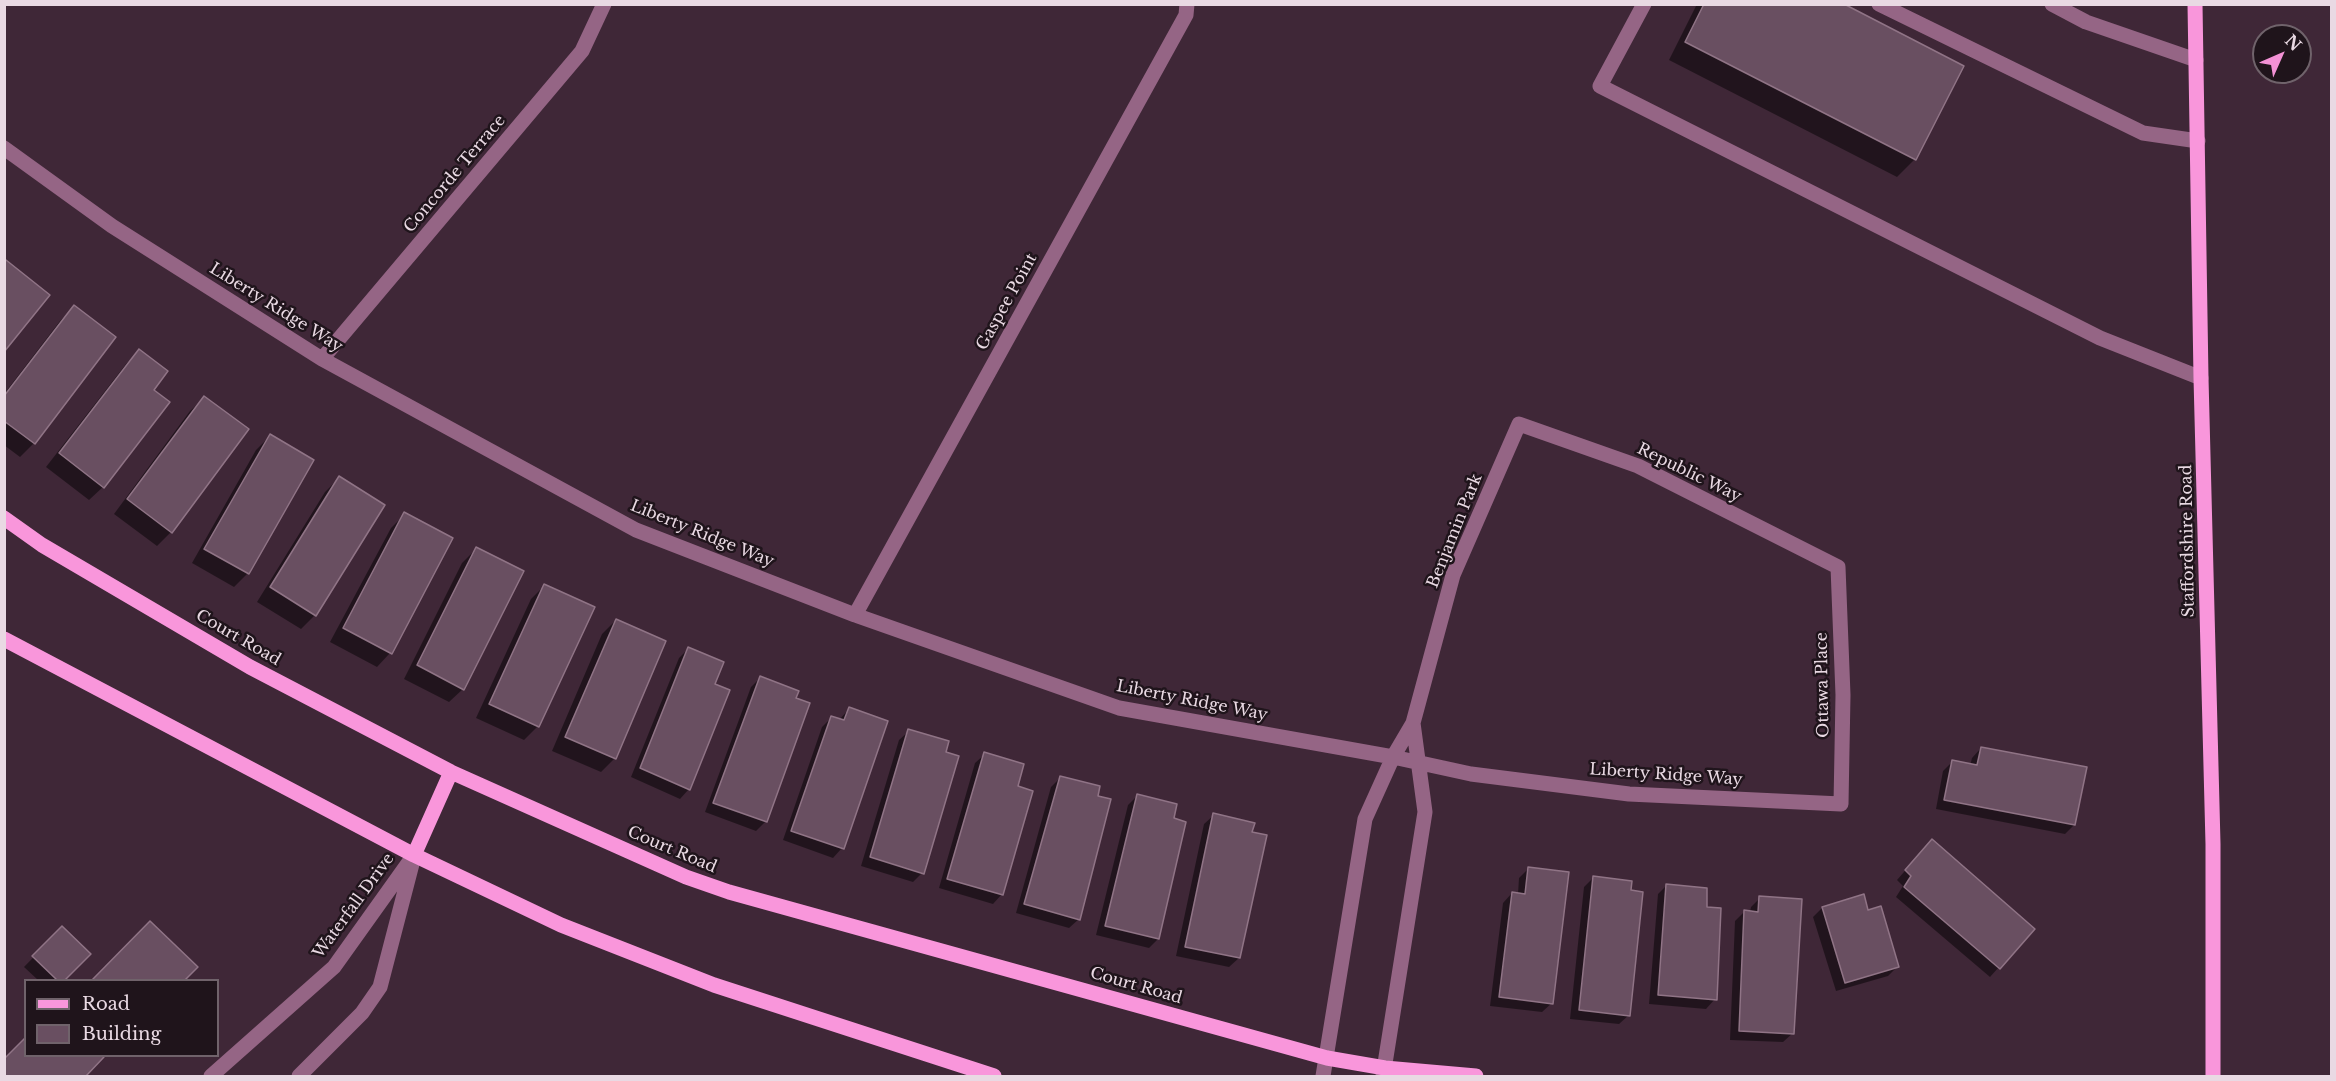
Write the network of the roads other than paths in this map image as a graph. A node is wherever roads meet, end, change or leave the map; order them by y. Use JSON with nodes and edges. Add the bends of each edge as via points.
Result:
{"nodes":[{"id":1,"x":604,"y":4,"type":"edge"},
{"id":2,"x":1187,"y":4,"type":"edge"},
{"id":3,"x":1644,"y":4,"type":"edge"},
{"id":4,"x":1879,"y":4,"type":"edge"},
{"id":5,"x":2052,"y":4,"type":"edge"},
{"id":6,"x":2195,"y":4,"type":"edge"},
{"id":7,"x":2196,"y":60,"type":"junction"},
{"id":8,"x":2198,"y":141,"type":"junction"},
{"id":9,"x":4,"y":148,"type":"edge"},
{"id":10,"x":322,"y":359,"type":"junction"},
{"id":11,"x":2201,"y":378,"type":"junction"},
{"id":12,"x":1519,"y":424,"type":"joint"},
{"id":13,"x":4,"y":518,"type":"edge"},
{"id":14,"x":1838,"y":567,"type":"joint"},
{"id":15,"x":855,"y":615,"type":"junction"},
{"id":16,"x":4,"y":639,"type":"edge"},
{"id":17,"x":1413,"y":723,"type":"junction"},
{"id":18,"x":1393,"y":757,"type":"junction"},
{"id":19,"x":1418,"y":763,"type":"junction"},
{"id":20,"x":451,"y":772,"type":"junction"},
{"id":21,"x":1841,"y":804,"type":"joint"},
{"id":22,"x":414,"y":855,"type":"junction"},
{"id":23,"x":1327,"y":1058,"type":"junction"},
{"id":24,"x":1384,"y":1072,"type":"edge"},
{"id":25,"x":211,"y":1077,"type":"edge"},
{"id":26,"x":299,"y":1077,"type":"edge"},
{"id":27,"x":994,"y":1077,"type":"edge"},
{"id":28,"x":1323,"y":1077,"type":"edge"},
{"id":29,"x":1476,"y":1077,"type":"edge"},
{"id":30,"x":2212,"y":1077,"type":"edge"}],
"edges":[{"from":1,"to":10,"type":"street","name":"Concorde Terrace","via":[[582,51]]},
{"from":2,"to":15,"type":"street","name":"Gaspee Point","via":[[1186,15]]},
{"from":3,"to":11,"type":"street","via":[[1600,86],[2100,338]]},
{"from":4,"to":8,"type":"street","via":[[2144,133]]},
{"from":5,"to":7,"type":"street","via":[[2086,22]]},
{"from":6,"to":7,"type":"main road","name":"Staffordshire Road"},
{"from":7,"to":8,"type":"main road","name":"Staffordshire Road"},
{"from":8,"to":11,"type":"main road","name":"Staffordshire Road"},
{"from":9,"to":10,"type":"street","name":"Liberty Ridge Way","via":[[112,226]]},
{"from":10,"to":15,"type":"street","name":"Liberty Ridge Way","via":[[636,530]]},
{"from":11,"to":30,"type":"main road","name":"Staffordshire Road","via":[[2213,844]]},
{"from":12,"to":14,"type":"street","name":"Republic Way","via":[[1638,466]]},
{"from":12,"to":17,"type":"street","name":"Benjamin Park","via":[[1453,575]]},
{"from":13,"to":20,"type":"main road","name":"Court Road","via":[[42,545],[250,667]]},
{"from":14,"to":21,"type":"street","name":"Ottawa Place","via":[[1843,695]]},
{"from":15,"to":18,"type":"street","name":"Liberty Ridge Way","via":[[1119,708]]},
{"from":16,"to":22,"type":"main road"},
{"from":17,"to":18,"type":"street"},
{"from":17,"to":19,"type":"street"},
{"from":18,"to":19,"type":"street","name":"Liberty Ridge Way"},
{"from":18,"to":23,"type":"street","via":[[1365,819]]},
{"from":19,"to":21,"type":"street","name":"Liberty Ridge Way","via":[[1471,774],[1629,794]]},
{"from":19,"to":24,"type":"street","via":[[1425,812]]},
{"from":20,"to":22,"type":"main road"},
{"from":20,"to":23,"type":"main road","name":"Court Road","via":[[686,877],[729,892]]},
{"from":22,"to":25,"type":"street","name":"Waterfall Drive","via":[[334,967]]},
{"from":22,"to":26,"type":"street","name":"Waterfall Drive","via":[[380,987],[362,1013]]},
{"from":22,"to":27,"type":"main road","via":[[561,925],[714,986]]},
{"from":23,"to":24,"type":"main road","name":"Court Road"},
{"from":23,"to":28,"type":"street"},
{"from":24,"to":29,"type":"main road","name":"Court Road"}]}
